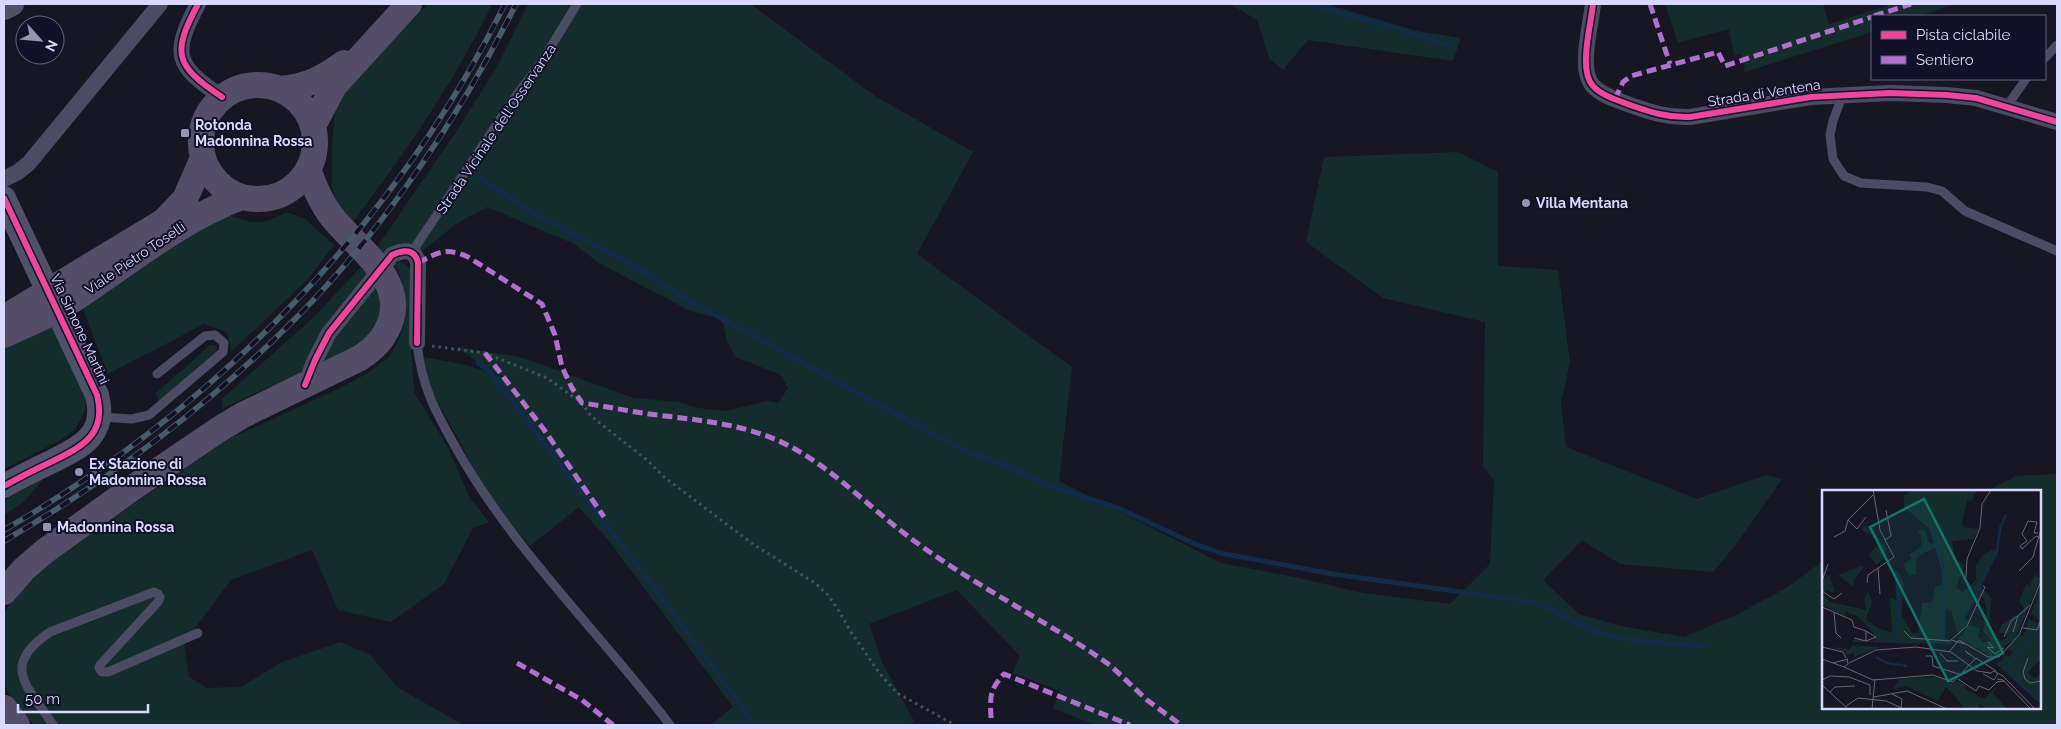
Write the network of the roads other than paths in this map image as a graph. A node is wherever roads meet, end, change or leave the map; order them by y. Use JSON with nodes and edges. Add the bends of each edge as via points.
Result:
{"nodes":[{"id":1,"x":12,"y":4,"type":"edge"},
{"id":2,"x":160,"y":4,"type":"edge"},
{"id":3,"x":198,"y":4,"type":"edge"},
{"id":4,"x":408,"y":4,"type":"edge"},
{"id":5,"x":578,"y":4,"type":"edge"},
{"id":6,"x":1593,"y":4,"type":"edge"},
{"id":7,"x":4,"y":8,"type":"edge"},
{"id":8,"x":371,"y":44,"type":"junction"},
{"id":9,"x":2057,"y":45,"type":"edge"},
{"id":10,"x":2046,"y":57,"type":"edge"},
{"id":11,"x":2025,"y":80,"type":"edge"},
{"id":12,"x":280,"y":89,"type":"junction"},
{"id":13,"x":1842,"y":96,"type":"junction"},
{"id":14,"x":222,"y":97,"type":"junction"},
{"id":15,"x":2007,"y":106,"type":"junction"},
{"id":16,"x":2057,"y":122,"type":"edge"},
{"id":17,"x":313,"y":126,"type":"junction"},
{"id":18,"x":203,"y":158,"type":"junction"},
{"id":19,"x":308,"y":169,"type":"junction"},
{"id":20,"x":4,"y":179,"type":"edge"},
{"id":21,"x":283,"y":195,"type":"junction"},
{"id":22,"x":241,"y":197,"type":"junction"},
{"id":23,"x":4,"y":198,"type":"edge"},
{"id":24,"x":331,"y":216,"type":"junction"},
{"id":25,"x":2057,"y":251,"type":"edge"},
{"id":26,"x":412,"y":252,"type":"junction"},
{"id":27,"x":4,"y":318,"type":"edge"},
{"id":28,"x":4,"y":335,"type":"edge"},
{"id":29,"x":417,"y":342,"type":"joint"},
{"id":30,"x":157,"y":374,"type":"dead end"},
{"id":31,"x":305,"y":385,"type":"junction"},
{"id":32,"x":98,"y":406,"type":"junction"},
{"id":33,"x":4,"y":486,"type":"edge"},
{"id":34,"x":4,"y":592,"type":"edge"},
{"id":35,"x":198,"y":633,"type":"dead end"},
{"id":36,"x":4,"y":708,"type":"edge"},
{"id":37,"x":17,"y":725,"type":"edge"},
{"id":38,"x":53,"y":725,"type":"edge"},
{"id":39,"x":670,"y":725,"type":"edge"}],
"edges":[{"from":1,"to":7,"type":"street"},
{"from":2,"to":20,"type":"street","via":[[29,163]]},
{"from":3,"to":14,"type":"street","via":[[183,33],[181,54],[189,70]]},
{"from":4,"to":8,"type":"main road","name":"Viale Pietro Toselli"},
{"from":5,"to":26,"type":"lane","name":"Strada Vicinale dell'Osservanza"},
{"from":6,"to":13,"type":"street","name":"Strada di Ventena","via":[[1586,59],[1589,80],[1597,90],[1630,105],[1680,118],[1812,97]]},
{"from":8,"to":12,"type":"main road","name":"Viale Pietro Toselli","via":[[320,79]]},
{"from":8,"to":17,"type":"main road","name":"Viale Pietro Toselli","via":[[334,86]]},
{"from":9,"to":10,"type":"lane"},
{"from":11,"to":15,"type":"lane"},
{"from":12,"to":14,"type":"main road","name":"Viale Pietro Toselli","via":[[253,84]]},
{"from":12,"to":17,"type":"main road","name":"Viale Pietro Toselli","via":[[302,105]]},
{"from":13,"to":15,"type":"street","name":"Strada di Ventena","via":[[1890,93],[1947,95]]},
{"from":13,"to":25,"type":"lane","via":[[1830,135],[1833,159],[1844,176],[1862,183],[1927,187],[1942,192],[1965,210]]},
{"from":14,"to":18,"type":"main road","name":"Viale Pietro Toselli","via":[[209,112],[205,123]]},
{"from":15,"to":16,"type":"street","name":"Strada di Ventena"},
{"from":17,"to":19,"type":"main road","name":"Viale Pietro Toselli","via":[[315,143]]},
{"from":18,"to":22,"type":"main road","name":"Viale Pietro Toselli","via":[[220,184]]},
{"from":18,"to":27,"type":"main road","name":"Viale Pietro Toselli","via":[[185,199],[164,221]]},
{"from":19,"to":21,"type":"main road","name":"Viale Pietro Toselli"},
{"from":19,"to":24,"type":"main road"},
{"from":21,"to":22,"type":"main road","name":"Viale Pietro Toselli","via":[[261,201]]},
{"from":21,"to":24,"type":"main road"},
{"from":22,"to":28,"type":"main road","name":"Viale Pietro Toselli","via":[[191,220],[59,308]]},
{"from":23,"to":32,"type":"street","name":"Via Simone Martini"},
{"from":24,"to":31,"type":"main road","via":[[385,276],[393,297],[393,313],[386,332],[373,349]]},
{"from":26,"to":29,"type":"street","via":[[418,263]]},
{"from":26,"to":31,"type":"street","via":[[392,255],[329,333]]},
{"from":29,"to":39,"type":"lane","via":[[429,397],[481,492],[547,579]]},
{"from":30,"to":32,"type":"lane","via":[[205,336],[215,335],[224,343],[223,352],[148,415],[132,419]]},
{"from":31,"to":34,"type":"main road","via":[[243,415],[193,446],[45,551]]},
{"from":32,"to":33,"type":"street","via":[[94,431],[82,445]]},
{"from":35,"to":38,"type":"lane","via":[[102,672],[100,665],[158,602],[160,597],[154,592],[50,632],[34,642],[19,661],[19,672]]},
{"from":36,"to":37,"type":"main road"}]}
